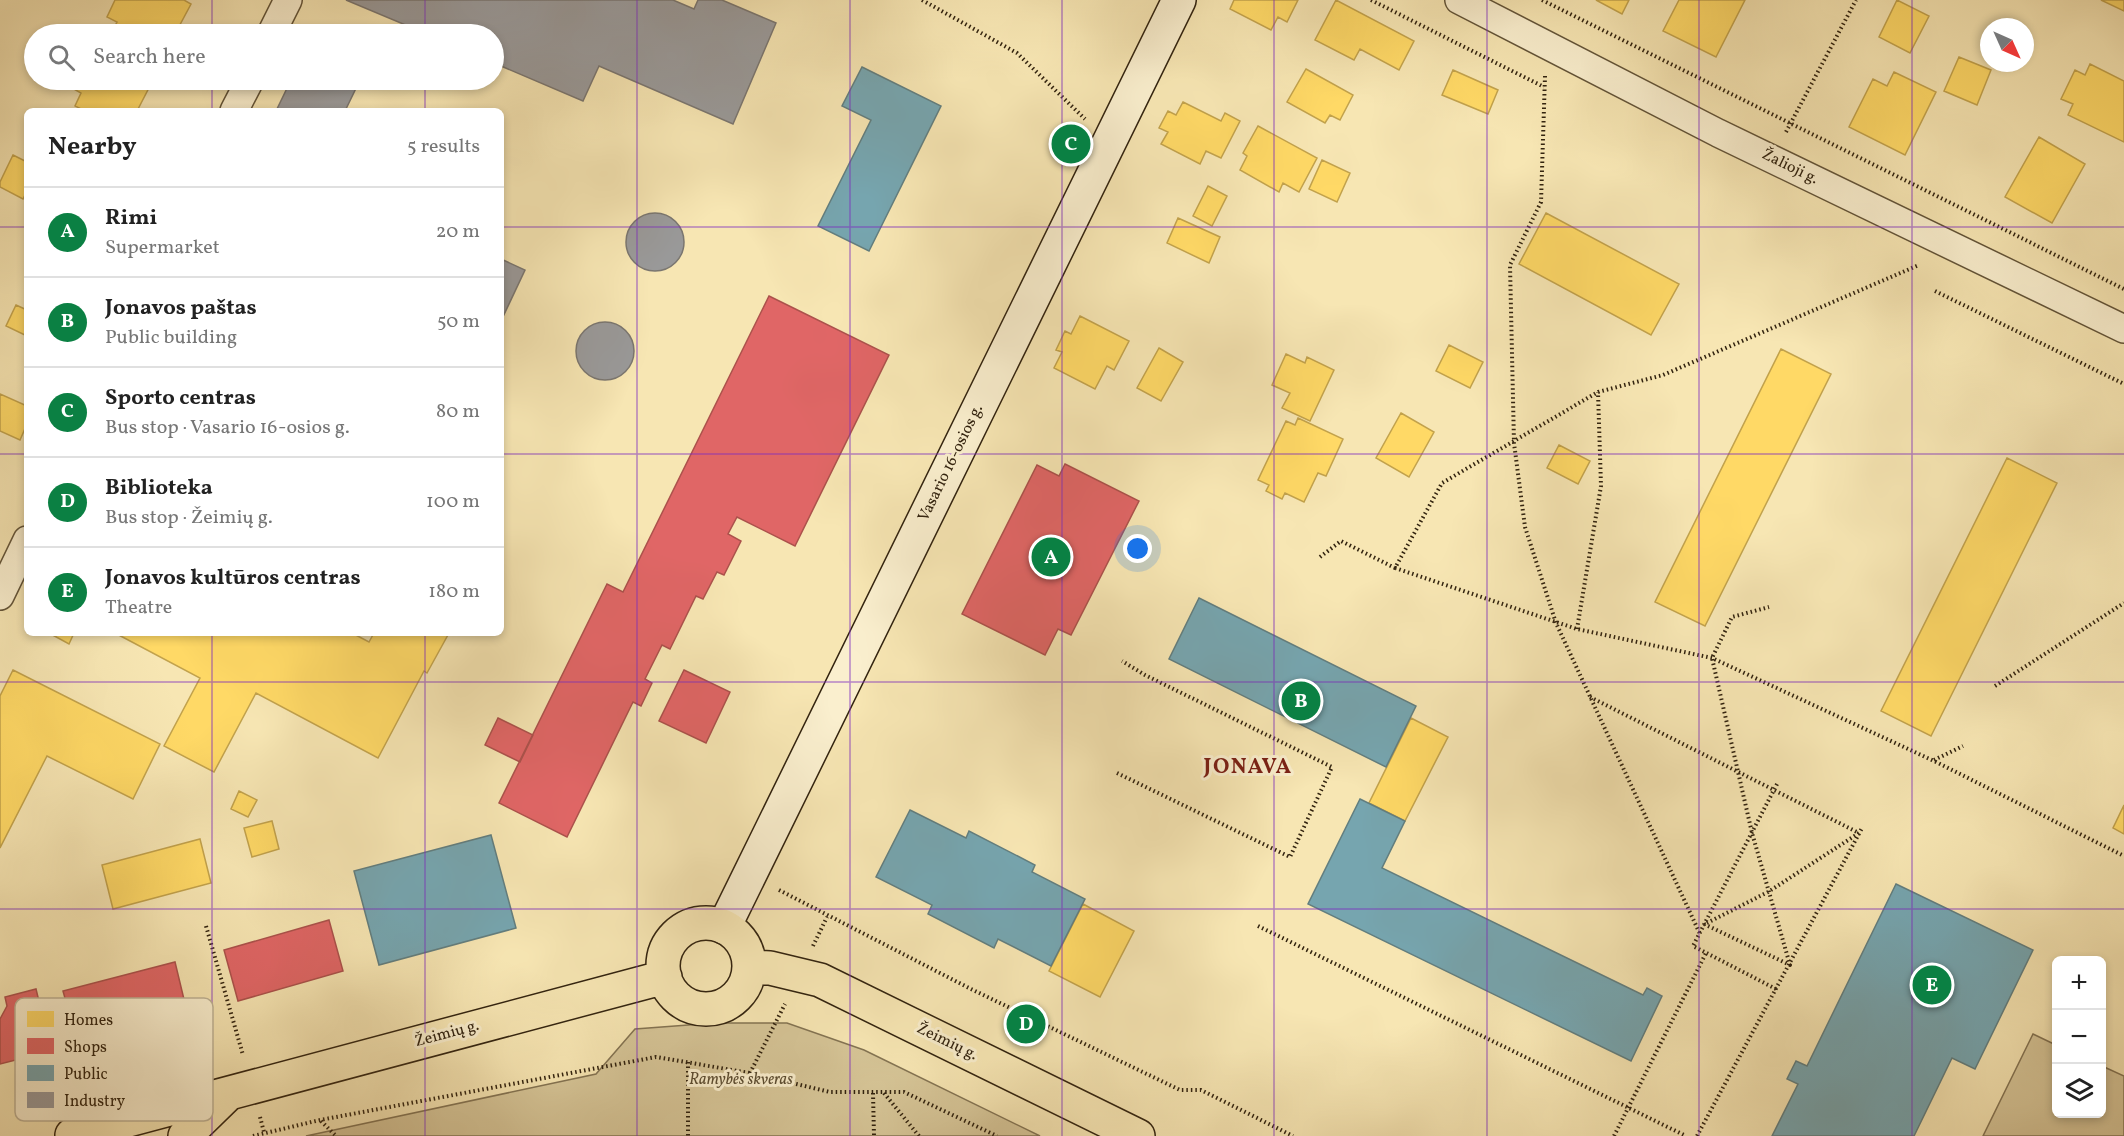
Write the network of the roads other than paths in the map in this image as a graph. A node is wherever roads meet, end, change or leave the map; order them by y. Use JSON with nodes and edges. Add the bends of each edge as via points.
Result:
{"nodes":[{"id":1,"x":288,"y":0,"type":"edge"},
{"id":2,"x":1179,"y":0,"type":"edge"},
{"id":3,"x":1459,"y":0,"type":"edge"},
{"id":4,"x":276,"y":24,"type":"edge"},
{"id":5,"x":245,"y":90,"type":"edge"},
{"id":6,"x":236,"y":108,"type":"edge"},
{"id":7,"x":2124,"y":329,"type":"edge"},
{"id":8,"x":24,"y":546,"type":"edge"},
{"id":9,"x":0,"y":596,"type":"edge"},
{"id":10,"x":724,"y":927,"type":"junction"},
{"id":11,"x":749,"y":967,"type":"junction"},
{"id":12,"x":665,"y":977,"type":"junction"},
{"id":13,"x":229,"y":1093,"type":"junction"},
{"id":14,"x":213,"y":1097,"type":"edge"},
{"id":15,"x":213,"y":1109,"type":"edge"},
{"id":16,"x":124,"y":1121,"type":"edge"},
{"id":17,"x":200,"y":1121,"type":"edge"},
{"id":18,"x":68,"y":1136,"type":"edge"},
{"id":19,"x":185,"y":1136,"type":"edge"},
{"id":20,"x":1138,"y":1136,"type":"edge"}],
"edges":[{"from":1,"to":4,"type":"street"},
{"from":2,"to":10,"type":"main road","name":"Vasario 16-osios g."},
{"from":3,"to":7,"type":"street","name":"Žalioji g.","via":[[1718,133]]},
{"from":5,"to":6,"type":"street"},
{"from":8,"to":9,"type":"street"},
{"from":10,"to":11,"type":"main road","via":[[742,943]]},
{"from":10,"to":12,"type":"main road","via":[[704,923],[684,929],[673,938],[663,963]]},
{"from":11,"to":12,"type":"main road","via":[[740,992],[730,1001],[704,1008],[679,999]]},
{"from":11,"to":20,"type":"main road","name":"Žeimių g.","via":[[820,980]]},
{"from":12,"to":13,"type":"main road","name":"Žeimių g."},
{"from":13,"to":14,"type":"main road","name":"Žeimių g."},
{"from":13,"to":15,"type":"main road","name":"Žeimių g."},
{"from":16,"to":18,"type":"main road","name":"Žeimių g."},
{"from":17,"to":19,"type":"main road","name":"Žeimių g."}]}
